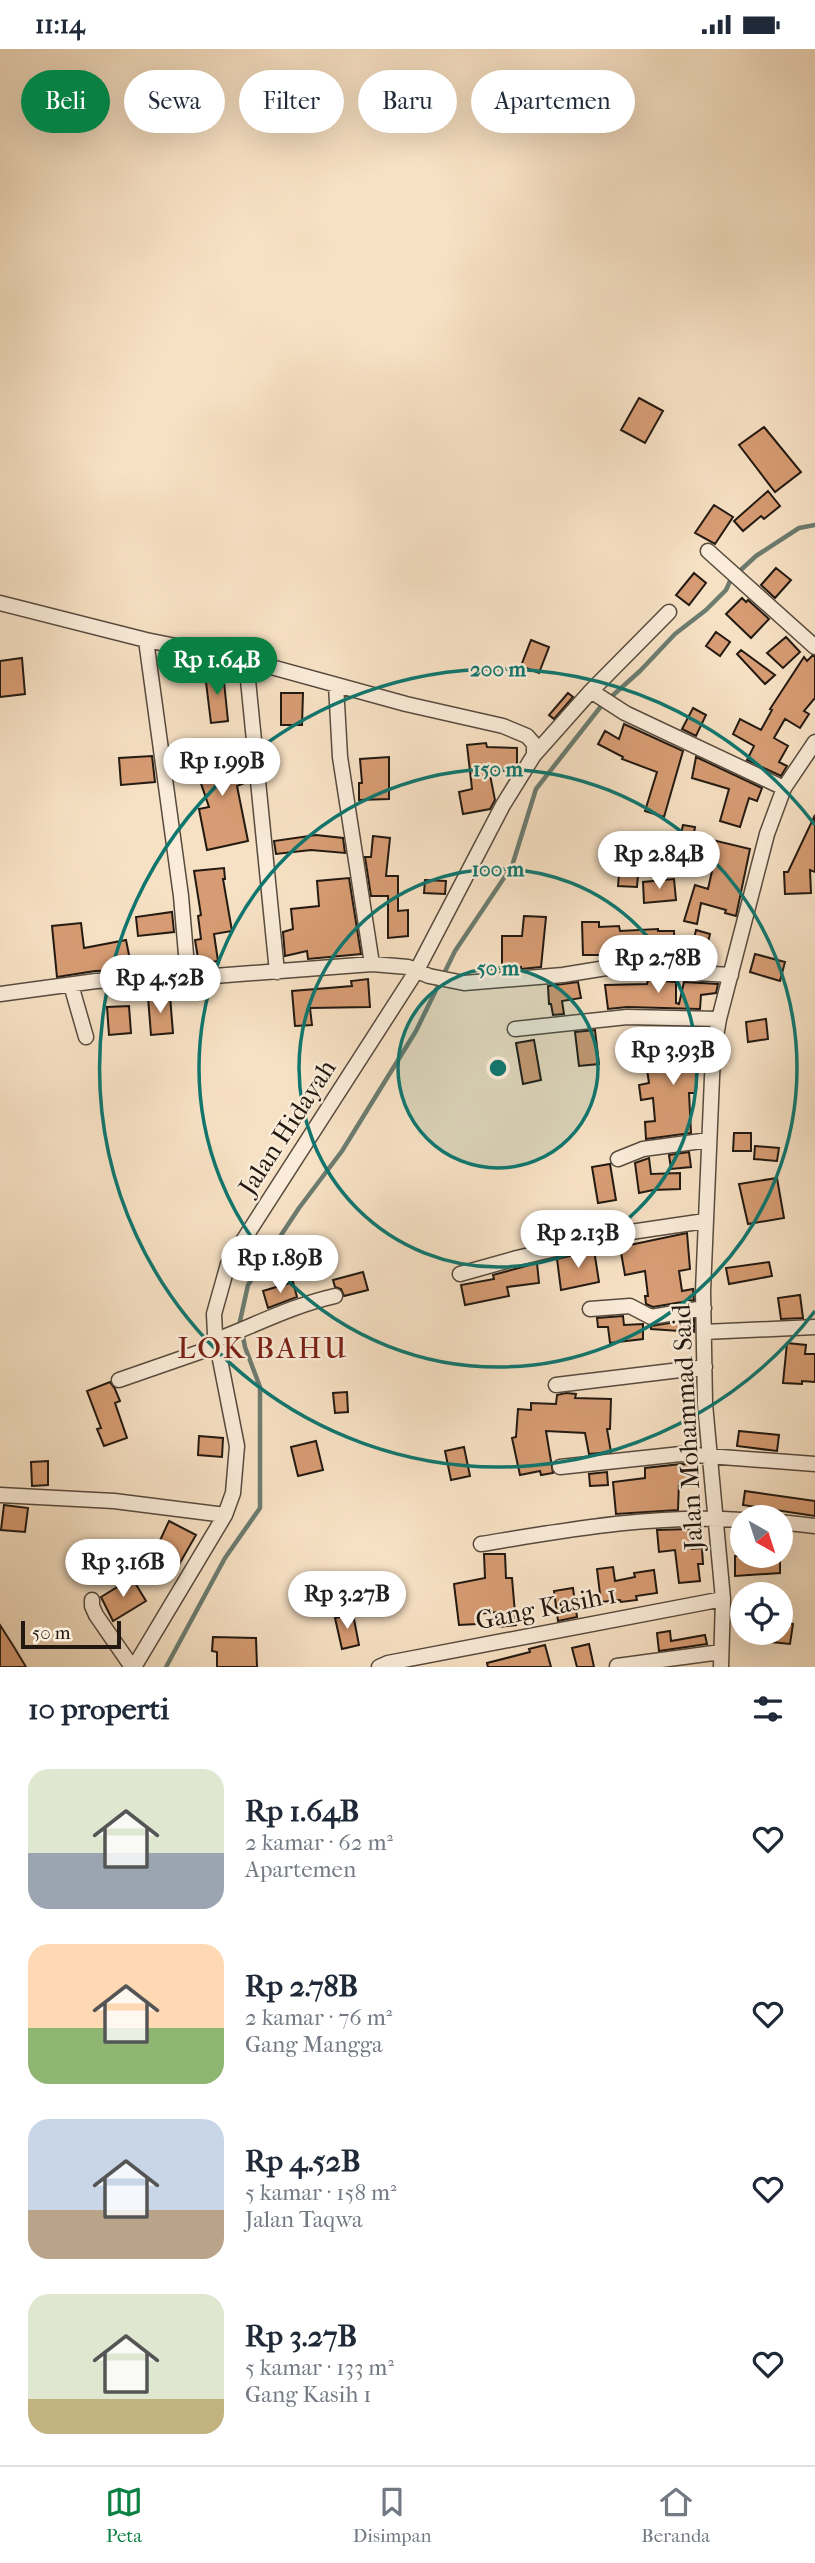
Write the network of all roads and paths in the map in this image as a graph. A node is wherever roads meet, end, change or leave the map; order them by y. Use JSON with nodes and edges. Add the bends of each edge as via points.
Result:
{"nodes":[{"id":1,"x":708,"y":551,"type":"dead end"},
{"id":2,"x":0,"y":603,"type":"edge"},
{"id":3,"x":668,"y":612,"type":"dead end"},
{"id":4,"x":146,"y":640,"type":"junction"},
{"id":5,"x":815,"y":647,"type":"edge"},
{"id":6,"x":246,"y":660,"type":"junction"},
{"id":7,"x":336,"y":685,"type":"junction"},
{"id":8,"x":595,"y":694,"type":"junction"},
{"id":9,"x":815,"y":741,"type":"edge"},
{"id":10,"x":534,"y":755,"type":"junction"},
{"id":11,"x":784,"y":788,"type":"junction"},
{"id":12,"x":373,"y":964,"type":"junction"},
{"id":13,"x":277,"y":972,"type":"junction"},
{"id":14,"x":423,"y":973,"type":"junction"},
{"id":15,"x":731,"y":975,"type":"junction"},
{"id":16,"x":188,"y":978,"type":"junction"},
{"id":17,"x":71,"y":985,"type":"junction"},
{"id":18,"x":0,"y":994,"type":"edge"},
{"id":19,"x":719,"y":1019,"type":"junction"},
{"id":20,"x":515,"y":1029,"type":"dead end"},
{"id":21,"x":86,"y":1037,"type":"dead end"},
{"id":22,"x":709,"y":1140,"type":"junction"},
{"id":23,"x":618,"y":1159,"type":"dead end"},
{"id":24,"x":705,"y":1221,"type":"junction"},
{"id":25,"x":460,"y":1274,"type":"dead end"},
{"id":26,"x":335,"y":1296,"type":"dead end"},
{"id":27,"x":704,"y":1308,"type":"junction"},
{"id":28,"x":590,"y":1309,"type":"dead end"},
{"id":29,"x":815,"y":1327,"type":"edge"},
{"id":30,"x":704,"y":1332,"type":"junction"},
{"id":31,"x":216,"y":1343,"type":"junction"},
{"id":32,"x":705,"y":1367,"type":"junction"},
{"id":33,"x":119,"y":1380,"type":"dead end"},
{"id":34,"x":556,"y":1385,"type":"dead end"},
{"id":35,"x":710,"y":1455,"type":"junction"},
{"id":36,"x":815,"y":1464,"type":"edge"},
{"id":37,"x":560,"y":1467,"type":"dead end"},
{"id":38,"x":0,"y":1495,"type":"edge"},
{"id":39,"x":225,"y":1515,"type":"junction"},
{"id":40,"x":715,"y":1518,"type":"junction"},
{"id":41,"x":730,"y":1519,"type":"edge"},
{"id":42,"x":793,"y":1523,"type":"edge"},
{"id":43,"x":815,"y":1526,"type":"edge"},
{"id":44,"x":481,"y":1544,"type":"dead end"},
{"id":45,"x":723,"y":1599,"type":"junction"},
{"id":46,"x":92,"y":1600,"type":"dead end"},
{"id":47,"x":721,"y":1652,"type":"junction"},
{"id":48,"x":617,"y":1666,"type":"edge"},
{"id":49,"x":133,"y":1667,"type":"edge"},
{"id":50,"x":379,"y":1667,"type":"edge"},
{"id":51,"x":720,"y":1667,"type":"edge"}],
"edges":[{"from":1,"to":5,"type":"street"},
{"from":2,"to":4,"type":"street"},
{"from":3,"to":8,"type":"street","name":"Jalan Hidayah"},
{"from":4,"to":6,"type":"street"},
{"from":4,"to":16,"type":"street"},
{"from":6,"to":7,"type":"street"},
{"from":6,"to":13,"type":"street"},
{"from":7,"to":10,"type":"street","via":[[503,726],[527,736],[534,744]]},
{"from":7,"to":12,"type":"street","via":[[342,769]]},
{"from":8,"to":10,"type":"street","name":"Jalan Hidayah"},
{"from":8,"to":11,"type":"street","via":[[625,713]]},
{"from":9,"to":11,"type":"street","name":"Jalan Mohammad Said"},
{"from":10,"to":14,"type":"street","name":"Jalan Hidayah","via":[[503,805]]},
{"from":11,"to":15,"type":"street","name":"Jalan Mohammad Said","via":[[767,834]]},
{"from":12,"to":13,"type":"street"},
{"from":12,"to":14,"type":"street"},
{"from":13,"to":16,"type":"street"},
{"from":14,"to":15,"type":"street","via":[[452,981],[495,981],[606,968]]},
{"from":14,"to":31,"type":"street","name":"Jalan Hidayah","via":[[228,1264],[214,1314]]},
{"from":15,"to":19,"type":"street","name":"Jalan Mohammad Said"},
{"from":16,"to":17,"type":"street"},
{"from":17,"to":18,"type":"street"},
{"from":17,"to":21,"type":"street"},
{"from":19,"to":20,"type":"street","via":[[627,1017]]},
{"from":19,"to":22,"type":"street","name":"Jalan Mohammad Said","via":[[710,1081]]},
{"from":22,"to":23,"type":"street","via":[[643,1149]]},
{"from":22,"to":24,"type":"street","name":"Jalan Mohammad Said"},
{"from":24,"to":25,"type":"street","via":[[624,1233]]},
{"from":24,"to":27,"type":"street","name":"Jalan Mohammad Said"},
{"from":26,"to":31,"type":"street","via":[[281,1311]]},
{"from":27,"to":28,"type":"street","via":[[651,1317],[630,1306]]},
{"from":27,"to":30,"type":"street","name":"Jalan Mohammad Said"},
{"from":29,"to":30,"type":"street"},
{"from":30,"to":32,"type":"street","name":"Jalan Mohammad Said"},
{"from":31,"to":33,"type":"street"},
{"from":31,"to":39,"type":"street","name":"Jalan Hidayah","via":[[237,1446],[233,1493]]},
{"from":32,"to":34,"type":"street"},
{"from":32,"to":35,"type":"street","name":"Jalan Mohammad Said"},
{"from":35,"to":36,"type":"street"},
{"from":35,"to":37,"type":"street"},
{"from":35,"to":40,"type":"street","name":"Jalan Mohammad Said"},
{"from":38,"to":39,"type":"street","via":[[114,1501]]},
{"from":39,"to":49,"type":"street","name":"Jalan Hidayah"},
{"from":40,"to":41,"type":"street"},
{"from":40,"to":44,"type":"street","via":[[643,1521]]},
{"from":40,"to":45,"type":"street","name":"Jalan Mohammad Said"},
{"from":42,"to":43,"type":"street"},
{"from":45,"to":47,"type":"street","name":"Jalan Mohammad Said"},
{"from":45,"to":50,"type":"street","name":"Gang Kasih 1"},
{"from":46,"to":49,"type":"street","via":[[96,1615]]},
{"from":47,"to":48,"type":"street"},
{"from":47,"to":51,"type":"street","name":"Jalan Mohammad Said"}]}
